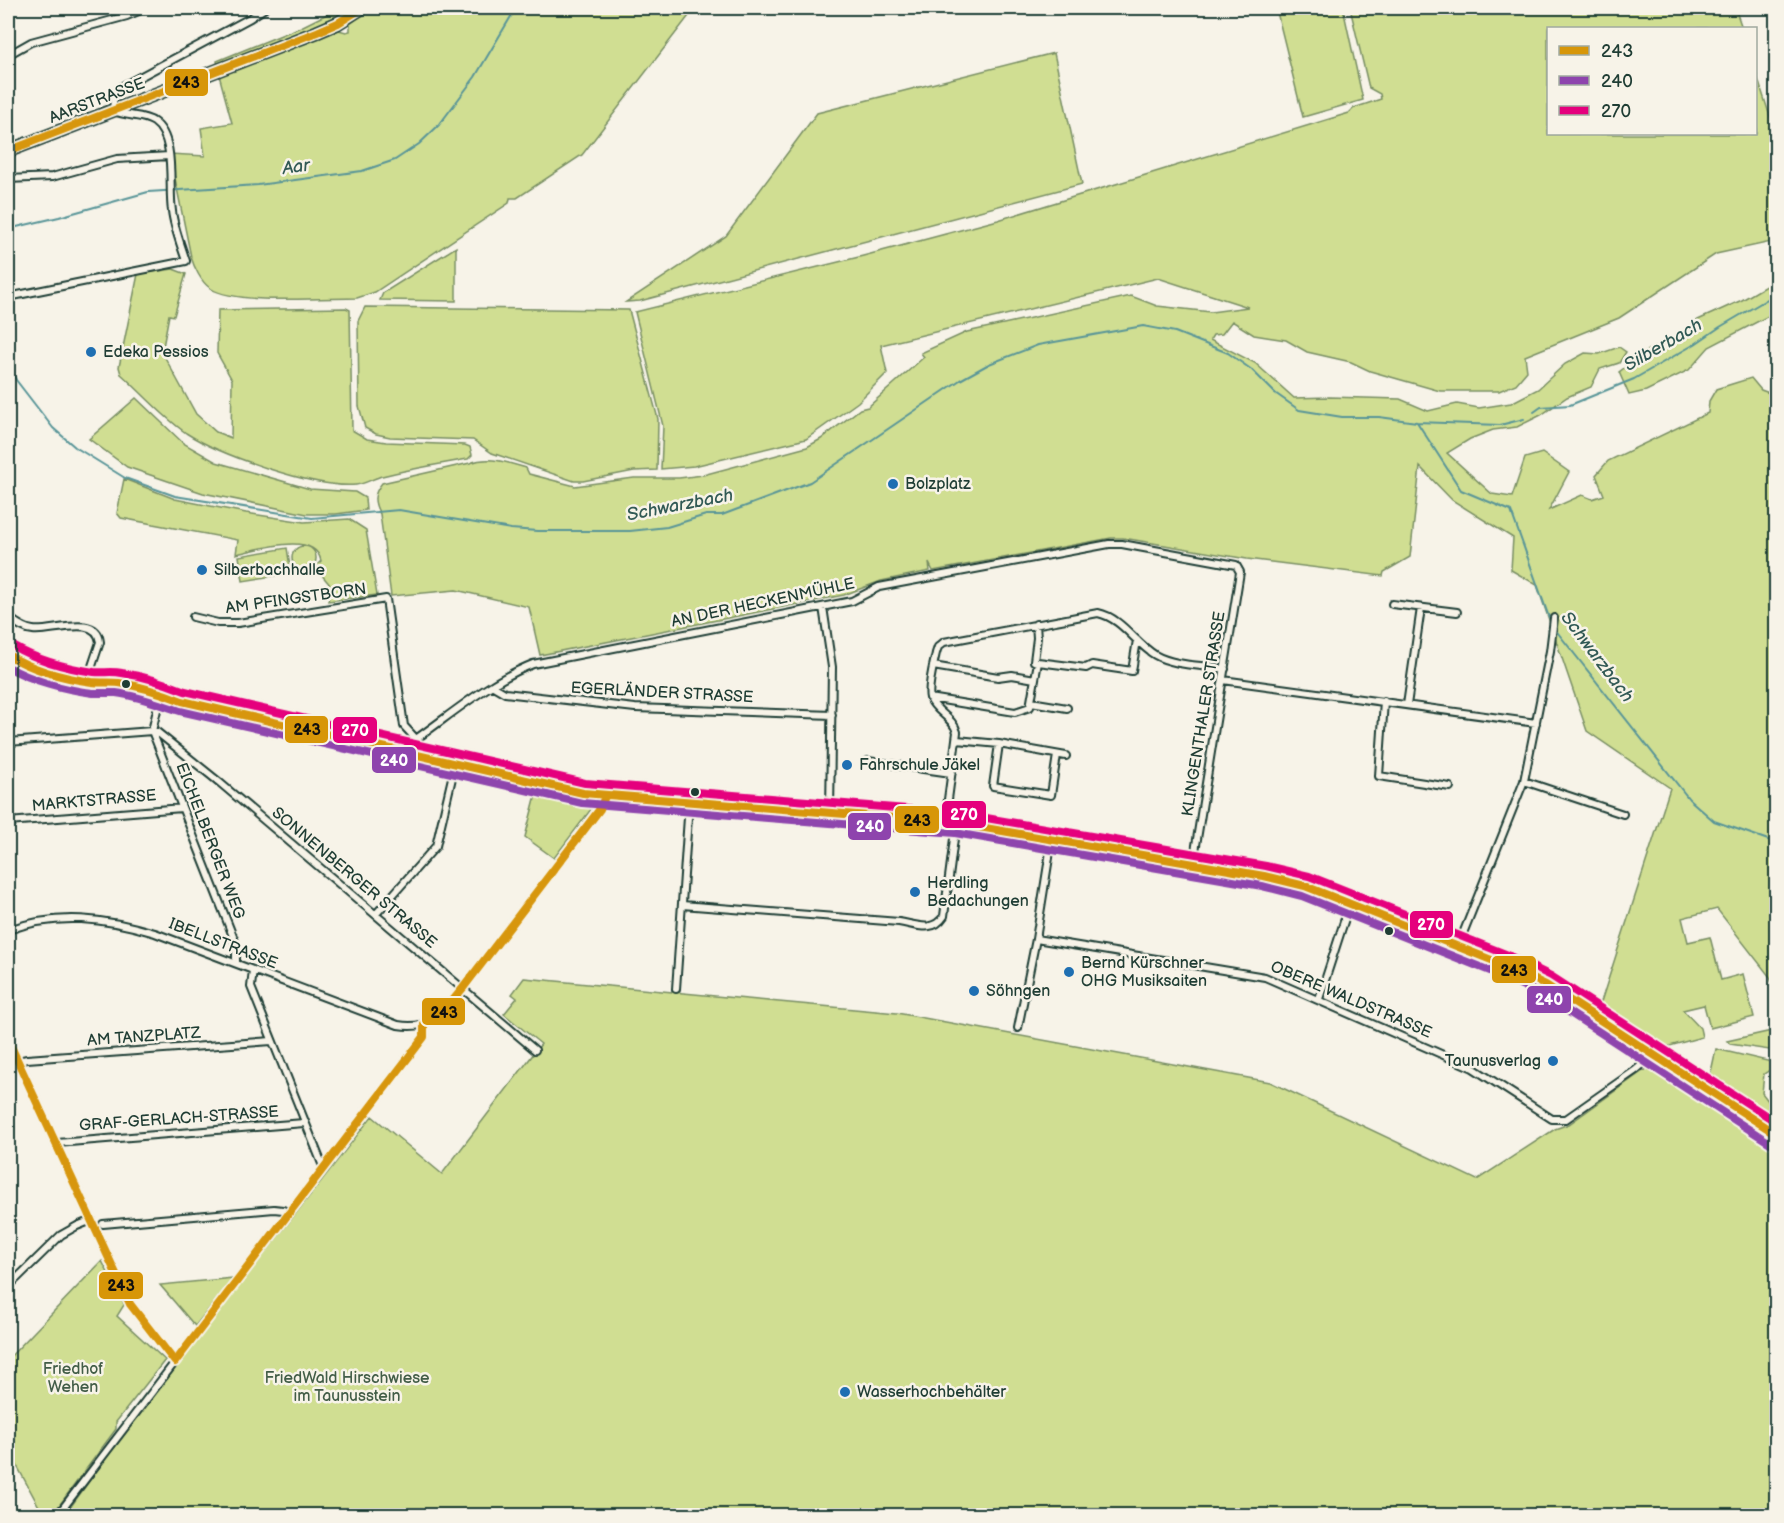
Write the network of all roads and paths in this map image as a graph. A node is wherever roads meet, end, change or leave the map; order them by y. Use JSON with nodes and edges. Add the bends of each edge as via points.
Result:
{"nodes":[{"id":1,"x":147,"y":8,"type":"edge"},
{"id":2,"x":265,"y":8,"type":"edge"},
{"id":3,"x":362,"y":8,"type":"edge"},
{"id":4,"x":8,"y":55,"type":"edge"},
{"id":5,"x":114,"y":111,"type":"junction"},
{"id":6,"x":8,"y":151,"type":"edge"},
{"id":7,"x":169,"y":156,"type":"junction"},
{"id":8,"x":8,"y":179,"type":"edge"},
{"id":9,"x":8,"y":297,"type":"edge"},
{"id":10,"x":1239,"y":568,"type":"joint"},
{"id":11,"x":1392,"y":604,"type":"dead end"},
{"id":12,"x":823,"y":607,"type":"junction"},
{"id":13,"x":1421,"y":608,"type":"junction"},
{"id":14,"x":1457,"y":612,"type":"dead end"},
{"id":15,"x":8,"y":617,"type":"edge"},
{"id":16,"x":193,"y":618,"type":"dead end"},
{"id":17,"x":1554,"y":618,"type":"dead end"},
{"id":18,"x":1036,"y":624,"type":"junction"},
{"id":19,"x":1137,"y":640,"type":"junction"},
{"id":20,"x":8,"y":655,"type":"edge"},
{"id":21,"x":1038,"y":662,"type":"junction"},
{"id":22,"x":933,"y":666,"type":"junction"},
{"id":23,"x":1225,"y":669,"type":"junction"},
{"id":24,"x":1035,"y":679,"type":"junction"},
{"id":25,"x":1223,"y":680,"type":"junction"},
{"id":26,"x":87,"y":681,"type":"junction"},
{"id":27,"x":493,"y":686,"type":"junction"},
{"id":28,"x":161,"y":693,"type":"junction"},
{"id":29,"x":930,"y":698,"type":"junction"},
{"id":30,"x":1384,"y":701,"type":"junction"},
{"id":31,"x":1031,"y":702,"type":"junction"},
{"id":32,"x":1407,"y":705,"type":"junction"},
{"id":33,"x":1068,"y":708,"type":"dead end"},
{"id":34,"x":832,"y":715,"type":"junction"},
{"id":35,"x":1536,"y":723,"type":"junction"},
{"id":36,"x":152,"y":730,"type":"junction"},
{"id":37,"x":416,"y":739,"type":"junction"},
{"id":38,"x":957,"y":740,"type":"junction"},
{"id":39,"x":8,"y":742,"type":"edge"},
{"id":40,"x":999,"y":744,"type":"junction"},
{"id":41,"x":409,"y":754,"type":"junction"},
{"id":42,"x":1058,"y":755,"type":"junction"},
{"id":43,"x":1066,"y":756,"type":"dead end"},
{"id":44,"x":868,"y":761,"type":"dead end"},
{"id":45,"x":455,"y":765,"type":"junction"},
{"id":46,"x":951,"y":773,"type":"junction"},
{"id":47,"x":1524,"y":781,"type":"junction"},
{"id":48,"x":1450,"y":787,"type":"dead end"},
{"id":49,"x":605,"y":796,"type":"junction"},
{"id":50,"x":689,"y":803,"type":"junction"},
{"id":51,"x":182,"y":807,"type":"junction"},
{"id":52,"x":830,"y":813,"type":"junction"},
{"id":53,"x":1623,"y":814,"type":"dead end"},
{"id":54,"x":8,"y":822,"type":"edge"},
{"id":55,"x":945,"y":822,"type":"junction"},
{"id":56,"x":956,"y":824,"type":"junction"},
{"id":57,"x":1052,"y":839,"type":"junction"},
{"id":58,"x":1193,"y":864,"type":"junction"},
{"id":59,"x":1350,"y":903,"type":"junction"},
{"id":60,"x":682,"y":905,"type":"junction"},
{"id":61,"x":376,"y":914,"type":"junction"},
{"id":62,"x":8,"y":930,"type":"edge"},
{"id":63,"x":1036,"y":939,"type":"junction"},
{"id":64,"x":1458,"y":946,"type":"junction"},
{"id":65,"x":236,"y":963,"type":"junction"},
{"id":66,"x":253,"y":970,"type":"junction"},
{"id":67,"x":463,"y":988,"type":"junction"},
{"id":68,"x":676,"y":989,"type":"dead end"},
{"id":69,"x":1319,"y":999,"type":"junction"},
{"id":70,"x":424,"y":1024,"type":"junction"},
{"id":71,"x":1018,"y":1028,"type":"dead end"},
{"id":72,"x":8,"y":1040,"type":"edge"},
{"id":73,"x":273,"y":1041,"type":"junction"},
{"id":74,"x":535,"y":1050,"type":"dead end"},
{"id":75,"x":1653,"y":1055,"type":"junction"},
{"id":76,"x":18,"y":1061,"type":"junction"},
{"id":77,"x":304,"y":1123,"type":"junction"},
{"id":78,"x":1776,"y":1134,"type":"edge"},
{"id":79,"x":57,"y":1143,"type":"junction"},
{"id":80,"x":324,"y":1169,"type":"junction"},
{"id":81,"x":289,"y":1213,"type":"junction"},
{"id":82,"x":92,"y":1220,"type":"junction"},
{"id":83,"x":103,"y":1224,"type":"dead end"},
{"id":84,"x":8,"y":1274,"type":"edge"},
{"id":85,"x":14,"y":1281,"type":"junction"},
{"id":86,"x":8,"y":1287,"type":"edge"},
{"id":87,"x":175,"y":1362,"type":"junction"},
{"id":88,"x":57,"y":1515,"type":"edge"}],
"edges":[{"from":1,"to":4,"type":"street","via":[[31,42]]},
{"from":2,"to":5,"type":"street","via":[[122,87],[113,98]]},
{"from":3,"to":5,"type":"main road","name":"AARSTRASSE","via":[[327,28]]},
{"from":5,"to":6,"type":"main road","name":"AARSTRASSE"},
{"from":5,"to":7,"type":"street","via":[[153,121],[162,130]]},
{"from":7,"to":8,"type":"street","via":[[117,159],[52,177]]},
{"from":7,"to":9,"type":"street","via":[[172,215],[186,261]]},
{"from":10,"to":12,"type":"street","name":"AN DER HECKENMÜHLE","via":[[1110,544],[879,587],[852,601]]},
{"from":10,"to":23,"type":"street","name":"KLINGENTHALER STRASSE"},
{"from":11,"to":13,"type":"street"},
{"from":12,"to":27,"type":"street","name":"AN DER HECKENMÜHLE","via":[[533,664]]},
{"from":12,"to":34,"type":"street","via":[[832,657]]},
{"from":13,"to":14,"type":"street"},
{"from":13,"to":32,"type":"street"},
{"from":15,"to":26,"type":"street","via":[[35,631],[82,626],[94,629],[100,642]]},
{"from":16,"to":37,"type":"street","name":"AM PFINGSTBORN","via":[[238,623],[386,599],[404,726]]},
{"from":17,"to":35,"type":"street"},
{"from":18,"to":19,"type":"street","via":[[1098,614],[1111,618]]},
{"from":18,"to":21,"type":"street","via":[[1034,661]]},
{"from":18,"to":22,"type":"street","via":[[948,640],[938,647]]},
{"from":19,"to":21,"type":"street","via":[[1132,671]]},
{"from":19,"to":23,"type":"street","via":[[1156,656]]},
{"from":20,"to":26,"type":"main road","via":[[31,667]]},
{"from":21,"to":24,"type":"street"},
{"from":22,"to":24,"type":"street"},
{"from":22,"to":29,"type":"street"},
{"from":23,"to":25,"type":"street","name":"KLINGENTHALER STRASSE"},
{"from":24,"to":31,"type":"street"},
{"from":25,"to":30,"type":"street"},
{"from":25,"to":58,"type":"street","name":"KLINGENTHALER STRASSE"},
{"from":26,"to":28,"type":"main road","via":[[119,683]]},
{"from":27,"to":34,"type":"street","name":"EGERLÄNDER STRASSE","via":[[506,693],[613,706]]},
{"from":27,"to":37,"type":"street","name":"AN DER HECKENMÜHLE"},
{"from":28,"to":36,"type":"street"},
{"from":28,"to":41,"type":"main road"},
{"from":29,"to":31,"type":"street","via":[[1015,712],[1030,707]]},
{"from":29,"to":38,"type":"street","via":[[954,723]]},
{"from":30,"to":32,"type":"street"},
{"from":30,"to":48,"type":"street","via":[[1379,776]]},
{"from":31,"to":33,"type":"street"},
{"from":32,"to":35,"type":"street"},
{"from":34,"to":52,"type":"street"},
{"from":35,"to":47,"type":"street"},
{"from":36,"to":39,"type":"street"},
{"from":36,"to":51,"type":"street","name":"EICHELBERGER WEG"},
{"from":36,"to":61,"type":"street","name":"SONNENBERGER STRASSE"},
{"from":37,"to":41,"type":"street"},
{"from":38,"to":40,"type":"street"},
{"from":38,"to":46,"type":"street"},
{"from":40,"to":42,"type":"street"},
{"from":40,"to":42,"type":"street","via":[[993,786],[1050,795]]},
{"from":41,"to":45,"type":"main road"},
{"from":42,"to":43,"type":"street"},
{"from":44,"to":46,"type":"street"},
{"from":45,"to":49,"type":"main road"},
{"from":45,"to":61,"type":"street","via":[[436,846]]},
{"from":46,"to":55,"type":"street"},
{"from":47,"to":53,"type":"street"},
{"from":47,"to":64,"type":"street"},
{"from":49,"to":50,"type":"main road"},
{"from":49,"to":67,"type":"street","via":[[600,809]]},
{"from":50,"to":52,"type":"main road"},
{"from":50,"to":60,"type":"street"},
{"from":51,"to":54,"type":"street","name":"MARKTSTRASSE"},
{"from":51,"to":65,"type":"street","name":"EICHELBERGER WEG","via":[[236,944]]},
{"from":52,"to":55,"type":"main road"},
{"from":55,"to":56,"type":"main road"},
{"from":56,"to":57,"type":"main road"},
{"from":56,"to":60,"type":"street","via":[[944,916],[932,927]]},
{"from":57,"to":58,"type":"main road"},
{"from":57,"to":63,"type":"street"},
{"from":58,"to":59,"type":"main road","via":[[1286,881]]},
{"from":59,"to":64,"type":"main road"},
{"from":59,"to":69,"type":"street"},
{"from":60,"to":68,"type":"street"},
{"from":61,"to":67,"type":"street","name":"SONNENBERGER STRASSE"},
{"from":62,"to":65,"type":"street","name":"IBELLSTRASSE","via":[[67,918],[112,921]]},
{"from":63,"to":69,"type":"street","name":"OBERE WALDSTRASSE","via":[[1265,978]]},
{"from":63,"to":71,"type":"street"},
{"from":64,"to":75,"type":"main road","via":[[1546,985]]},
{"from":65,"to":66,"type":"street","name":"IBELLSTRASSE"},
{"from":66,"to":70,"type":"street","name":"IBELLSTRASSE","via":[[398,1024]]},
{"from":66,"to":73,"type":"street","via":[[251,987]]},
{"from":67,"to":70,"type":"street","via":[[441,1015]]},
{"from":67,"to":74,"type":"street","name":"SONNENBERGER STRASSE"},
{"from":69,"to":75,"type":"street","name":"OBERE WALDSTRASSE","via":[[1473,1068],[1556,1120],[1566,1119]]},
{"from":70,"to":80,"type":"street","via":[[424,1037]]},
{"from":72,"to":76,"type":"street"},
{"from":73,"to":76,"type":"street","name":"AM TANZPLATZ"},
{"from":73,"to":77,"type":"street"},
{"from":75,"to":78,"type":"main road"},
{"from":76,"to":79,"type":"street"},
{"from":77,"to":79,"type":"street","name":"GRAF-GERLACH-STRASSE"},
{"from":77,"to":80,"type":"street"},
{"from":79,"to":82,"type":"street"},
{"from":80,"to":81,"type":"street"},
{"from":81,"to":83,"type":"street","via":[[274,1209]]},
{"from":81,"to":87,"type":"street"},
{"from":82,"to":85,"type":"street","via":[[61,1235]]},
{"from":82,"to":87,"type":"street","via":[[130,1304]]},
{"from":84,"to":85,"type":"street"},
{"from":85,"to":86,"type":"street"},
{"from":87,"to":88,"type":"street"}]}
